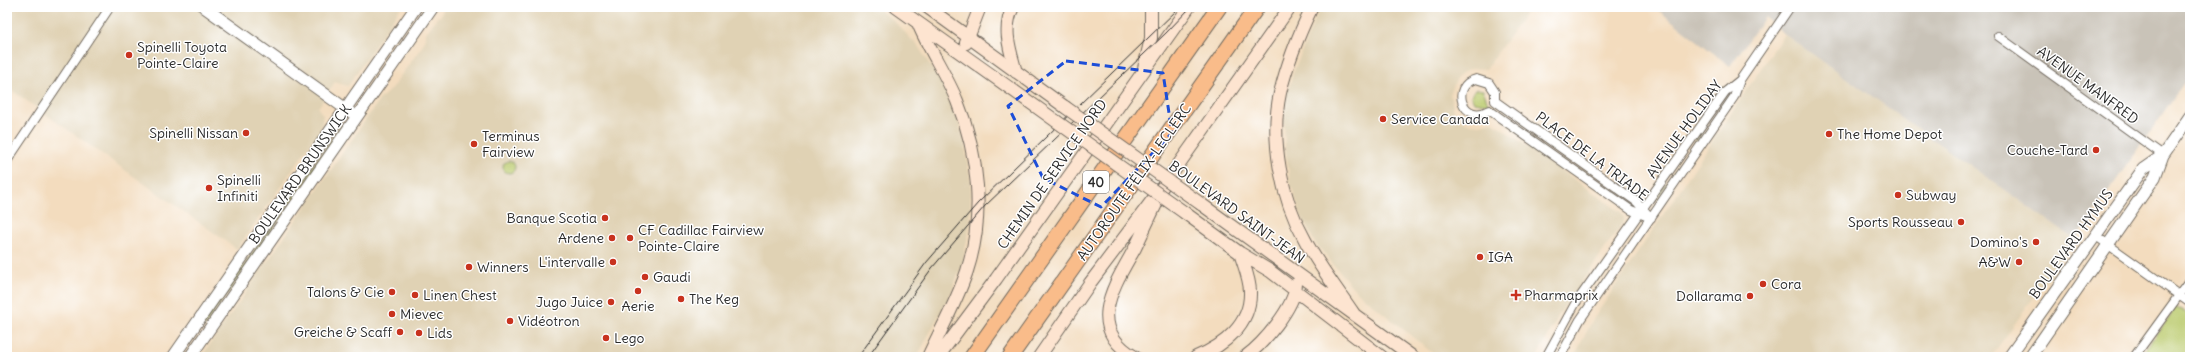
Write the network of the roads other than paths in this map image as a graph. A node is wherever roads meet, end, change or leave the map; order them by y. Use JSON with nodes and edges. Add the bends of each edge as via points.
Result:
{"nodes":[{"id":1,"x":110,"y":7,"type":"edge"},
{"id":2,"x":204,"y":7,"type":"edge"},
{"id":3,"x":416,"y":7,"type":"edge"},
{"id":4,"x":433,"y":7,"type":"edge"},
{"id":5,"x":896,"y":7,"type":"edge"},
{"id":6,"x":927,"y":7,"type":"edge"},
{"id":7,"x":980,"y":7,"type":"edge"},
{"id":8,"x":1013,"y":7,"type":"edge"},
{"id":9,"x":1152,"y":7,"type":"edge"},
{"id":10,"x":1189,"y":7,"type":"edge"},
{"id":11,"x":1219,"y":7,"type":"edge"},
{"id":12,"x":1258,"y":7,"type":"edge"},
{"id":13,"x":1290,"y":7,"type":"edge"},
{"id":14,"x":1312,"y":7,"type":"edge"},
{"id":15,"x":1790,"y":7,"type":"edge"},
{"id":16,"x":918,"y":23,"type":"junction"},
{"id":17,"x":1998,"y":36,"type":"dead end"},
{"id":18,"x":968,"y":37,"type":"junction"},
{"id":19,"x":964,"y":54,"type":"junction"},
{"id":20,"x":1016,"y":72,"type":"junction"},
{"id":21,"x":1142,"y":74,"type":"junction"},
{"id":22,"x":1740,"y":80,"type":"junction"},
{"id":23,"x":345,"y":109,"type":"junction"},
{"id":24,"x":2190,"y":116,"type":"edge"},
{"id":25,"x":357,"y":117,"type":"junction"},
{"id":26,"x":2163,"y":154,"type":"junction"},
{"id":27,"x":8,"y":158,"type":"edge"},
{"id":28,"x":1169,"y":178,"type":"junction"},
{"id":29,"x":1641,"y":211,"type":"junction"},
{"id":30,"x":1651,"y":218,"type":"junction"},
{"id":31,"x":2096,"y":236,"type":"junction"},
{"id":32,"x":2109,"y":245,"type":"junction"},
{"id":33,"x":1240,"y":253,"type":"junction"},
{"id":34,"x":1297,"y":273,"type":"junction"},
{"id":35,"x":2190,"y":280,"type":"edge"},
{"id":36,"x":1296,"y":292,"type":"junction"},
{"id":37,"x":2179,"y":296,"type":"junction"},
{"id":38,"x":2190,"y":303,"type":"edge"},
{"id":39,"x":1354,"y":314,"type":"junction"},
{"id":40,"x":2033,"y":325,"type":"junction"},
{"id":41,"x":2046,"y":334,"type":"junction"},
{"id":42,"x":173,"y":357,"type":"edge"},
{"id":43,"x":190,"y":357,"type":"edge"},
{"id":44,"x":928,"y":357,"type":"edge"},
{"id":45,"x":938,"y":357,"type":"edge"},
{"id":46,"x":972,"y":357,"type":"edge"},
{"id":47,"x":1010,"y":357,"type":"edge"},
{"id":48,"x":1039,"y":357,"type":"edge"},
{"id":49,"x":1136,"y":357,"type":"edge"},
{"id":50,"x":1196,"y":357,"type":"edge"},
{"id":51,"x":1245,"y":357,"type":"edge"},
{"id":52,"x":1382,"y":357,"type":"edge"},
{"id":53,"x":1413,"y":357,"type":"edge"},
{"id":54,"x":1546,"y":357,"type":"edge"},
{"id":55,"x":1560,"y":357,"type":"edge"},
{"id":56,"x":2009,"y":357,"type":"edge"},
{"id":57,"x":2030,"y":357,"type":"edge"},
{"id":58,"x":2134,"y":357,"type":"edge"}],
"edges":[{"from":1,"to":27,"type":"street"},
{"from":2,"to":23,"type":"street"},
{"from":3,"to":23,"type":"street","name":"BOULEVARD BRUNSWICK"},
{"from":4,"to":25,"type":"street","name":"BOULEVARD BRUNSWICK"},
{"from":5,"to":16,"type":"main road","name":"BOULEVARD SAINT-JEAN"},
{"from":6,"to":18,"type":"main road","name":"BOULEVARD SAINT-JEAN"},
{"from":7,"to":18,"type":"main road"},
{"from":8,"to":20,"type":"main road","via":[[1008,20],[1007,36]]},
{"from":9,"to":21,"type":"main road","via":[[1151,38]]},
{"from":10,"to":21,"type":"main road","name":"CHEMIN DE SERVICE NORD"},
{"from":11,"to":46,"type":"highway","number":"40"},
{"from":12,"to":47,"type":"highway","name":"AUTOROUTE FÉLIX-LECLERC","number":"40"},
{"from":13,"to":28,"type":"main road"},
{"from":14,"to":39,"type":"main road","via":[[1280,92],[1278,154],[1286,191],[1299,229]]},
{"from":15,"to":22,"type":"street","name":"AVENUE HOLIDAY"},
{"from":16,"to":19,"type":"main road","name":"BOULEVARD SAINT-JEAN"},
{"from":16,"to":44,"type":"main road","via":[[927,46],[952,88],[964,119],[972,147],[978,193],[977,227],[972,256]]},
{"from":17,"to":26,"type":"street","name":"AVENUE MANFRED"},
{"from":18,"to":19,"type":"main road"},
{"from":18,"to":20,"type":"main road","name":"BOULEVARD SAINT-JEAN"},
{"from":19,"to":33,"type":"main road","name":"BOULEVARD SAINT-JEAN","bridge":true},
{"from":20,"to":34,"type":"main road","name":"BOULEVARD SAINT-JEAN","bridge":true},
{"from":21,"to":45,"type":"main road","name":"CHEMIN DE SERVICE NORD","via":[[996,280]]},
{"from":22,"to":29,"type":"street","name":"AVENUE HOLIDAY","via":[[1724,92]]},
{"from":22,"to":30,"type":"street","name":"AVENUE HOLIDAY","via":[[1734,97]]},
{"from":23,"to":25,"type":"street"},
{"from":23,"to":42,"type":"street","name":"BOULEVARD BRUNSWICK"},
{"from":24,"to":26,"type":"street","name":"BOULEVARD HYMUS"},
{"from":25,"to":43,"type":"street","name":"BOULEVARD BRUNSWICK"},
{"from":26,"to":31,"type":"street","name":"BOULEVARD HYMUS","via":[[2143,170]]},
{"from":26,"to":32,"type":"street","name":"BOULEVARD HYMUS","via":[[2155,177]]},
{"from":28,"to":48,"type":"main road","via":[[1122,238]]},
{"from":28,"to":49,"type":"main road","via":[[1113,286],[1108,302],[1109,322],[1115,338],[1124,349]]},
{"from":29,"to":29,"type":"street","name":"PLACE DE LA TRIADE","via":[[1637,202],[1495,101],[1494,89],[1487,81],[1476,79],[1464,86],[1461,96],[1466,108],[1477,114],[1489,110],[1627,208]]},
{"from":29,"to":30,"type":"street","name":"PLACE DE LA TRIADE"},
{"from":29,"to":54,"type":"street","name":"AVENUE HOLIDAY","via":[[1568,315]]},
{"from":30,"to":55,"type":"street","name":"AVENUE HOLIDAY","via":[[1580,320]]},
{"from":31,"to":32,"type":"street"},
{"from":31,"to":40,"type":"street","name":"BOULEVARD HYMUS"},
{"from":32,"to":37,"type":"street"},
{"from":32,"to":41,"type":"street","name":"BOULEVARD HYMUS"},
{"from":33,"to":36,"type":"main road","name":"BOULEVARD SAINT-JEAN"},
{"from":33,"to":50,"type":"main road","via":[[1250,292],[1245,318],[1236,331],[1222,343]]},
{"from":34,"to":36,"type":"main road"},
{"from":34,"to":39,"type":"main road","name":"BOULEVARD SAINT-JEAN"},
{"from":35,"to":37,"type":"street"},
{"from":36,"to":51,"type":"main road","via":[[1268,336]]},
{"from":36,"to":52,"type":"main road","name":"BOULEVARD SAINT-JEAN"},
{"from":37,"to":38,"type":"street"},
{"from":37,"to":58,"type":"street"},
{"from":39,"to":53,"type":"main road","name":"BOULEVARD SAINT-JEAN"},
{"from":40,"to":41,"type":"street"},
{"from":40,"to":56,"type":"street","name":"BOULEVARD HYMUS"},
{"from":41,"to":57,"type":"street","name":"BOULEVARD HYMUS"}]}
